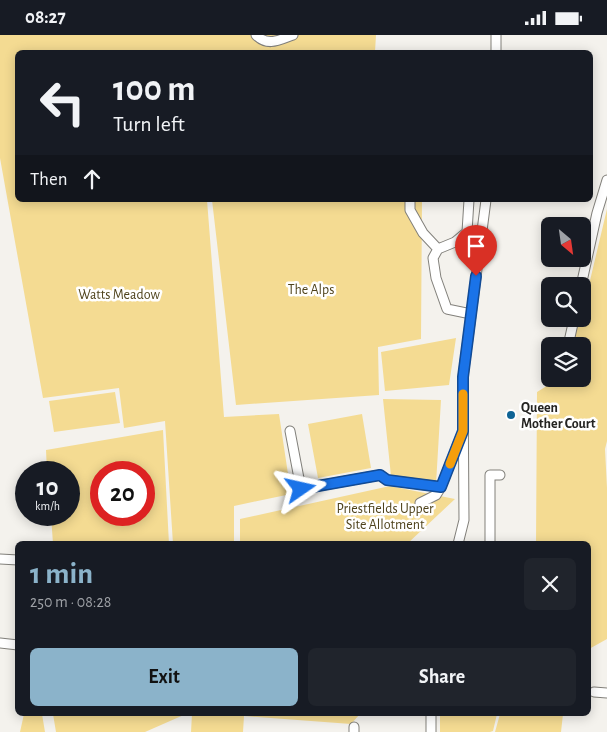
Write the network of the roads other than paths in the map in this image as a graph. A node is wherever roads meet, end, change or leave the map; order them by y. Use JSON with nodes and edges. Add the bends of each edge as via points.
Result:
{"nodes":[{"id":1,"x":256,"y":35,"type":"edge"},
{"id":2,"x":292,"y":35,"type":"edge"},
{"id":3,"x":496,"y":35,"type":"edge"},
{"id":4,"x":496,"y":50,"type":"edge"},
{"id":5,"x":607,"y":180,"type":"edge"},
{"id":6,"x":410,"y":202,"type":"edge"},
{"id":7,"x":469,"y":202,"type":"edge"},
{"id":8,"x":486,"y":202,"type":"edge"},
{"id":9,"x":591,"y":231,"type":"edge"},
{"id":10,"x":438,"y":249,"type":"junction"},
{"id":11,"x":471,"y":314,"type":"junction"},
{"id":12,"x":290,"y":431,"type":"dead end"},
{"id":13,"x":463,"y":431,"type":"junction"},
{"id":14,"x":500,"y":475,"type":"dead end"},
{"id":15,"x":441,"y":487,"type":"junction"},
{"id":16,"x":420,"y":503,"type":"dead end"},
{"id":17,"x":459,"y":541,"type":"edge"},
{"id":18,"x":490,"y":541,"type":"edge"},
{"id":19,"x":0,"y":559,"type":"edge"},
{"id":20,"x":15,"y":560,"type":"edge"},
{"id":21,"x":0,"y":643,"type":"edge"},
{"id":22,"x":15,"y":645,"type":"edge"},
{"id":23,"x":594,"y":692,"type":"dead end"},
{"id":24,"x":607,"y":693,"type":"edge"},
{"id":25,"x":431,"y":716,"type":"edge"},
{"id":26,"x":431,"y":732,"type":"edge"}],
"edges":[{"from":1,"to":2,"type":"street","via":[[259,39],[275,42]]},
{"from":3,"to":4,"type":"street"},
{"from":5,"to":9,"type":"street"},
{"from":6,"to":10,"type":"street","via":[[410,210]]},
{"from":7,"to":10,"type":"street","via":[[467,232],[455,242]]},
{"from":8,"to":11,"type":"street"},
{"from":10,"to":11,"type":"street","via":[[433,258],[447,309]]},
{"from":11,"to":13,"type":"street","via":[[463,377]]},
{"from":12,"to":15,"type":"street","via":[[301,489],[380,475],[387,480]]},
{"from":13,"to":15,"type":"street"},
{"from":13,"to":17,"type":"street","via":[[464,520]]},
{"from":14,"to":18,"type":"street","via":[[490,475]]},
{"from":15,"to":16,"type":"street","via":[[436,495]]},
{"from":19,"to":20,"type":"street"},
{"from":21,"to":22,"type":"street"},
{"from":23,"to":24,"type":"street"},
{"from":25,"to":26,"type":"street"}]}
